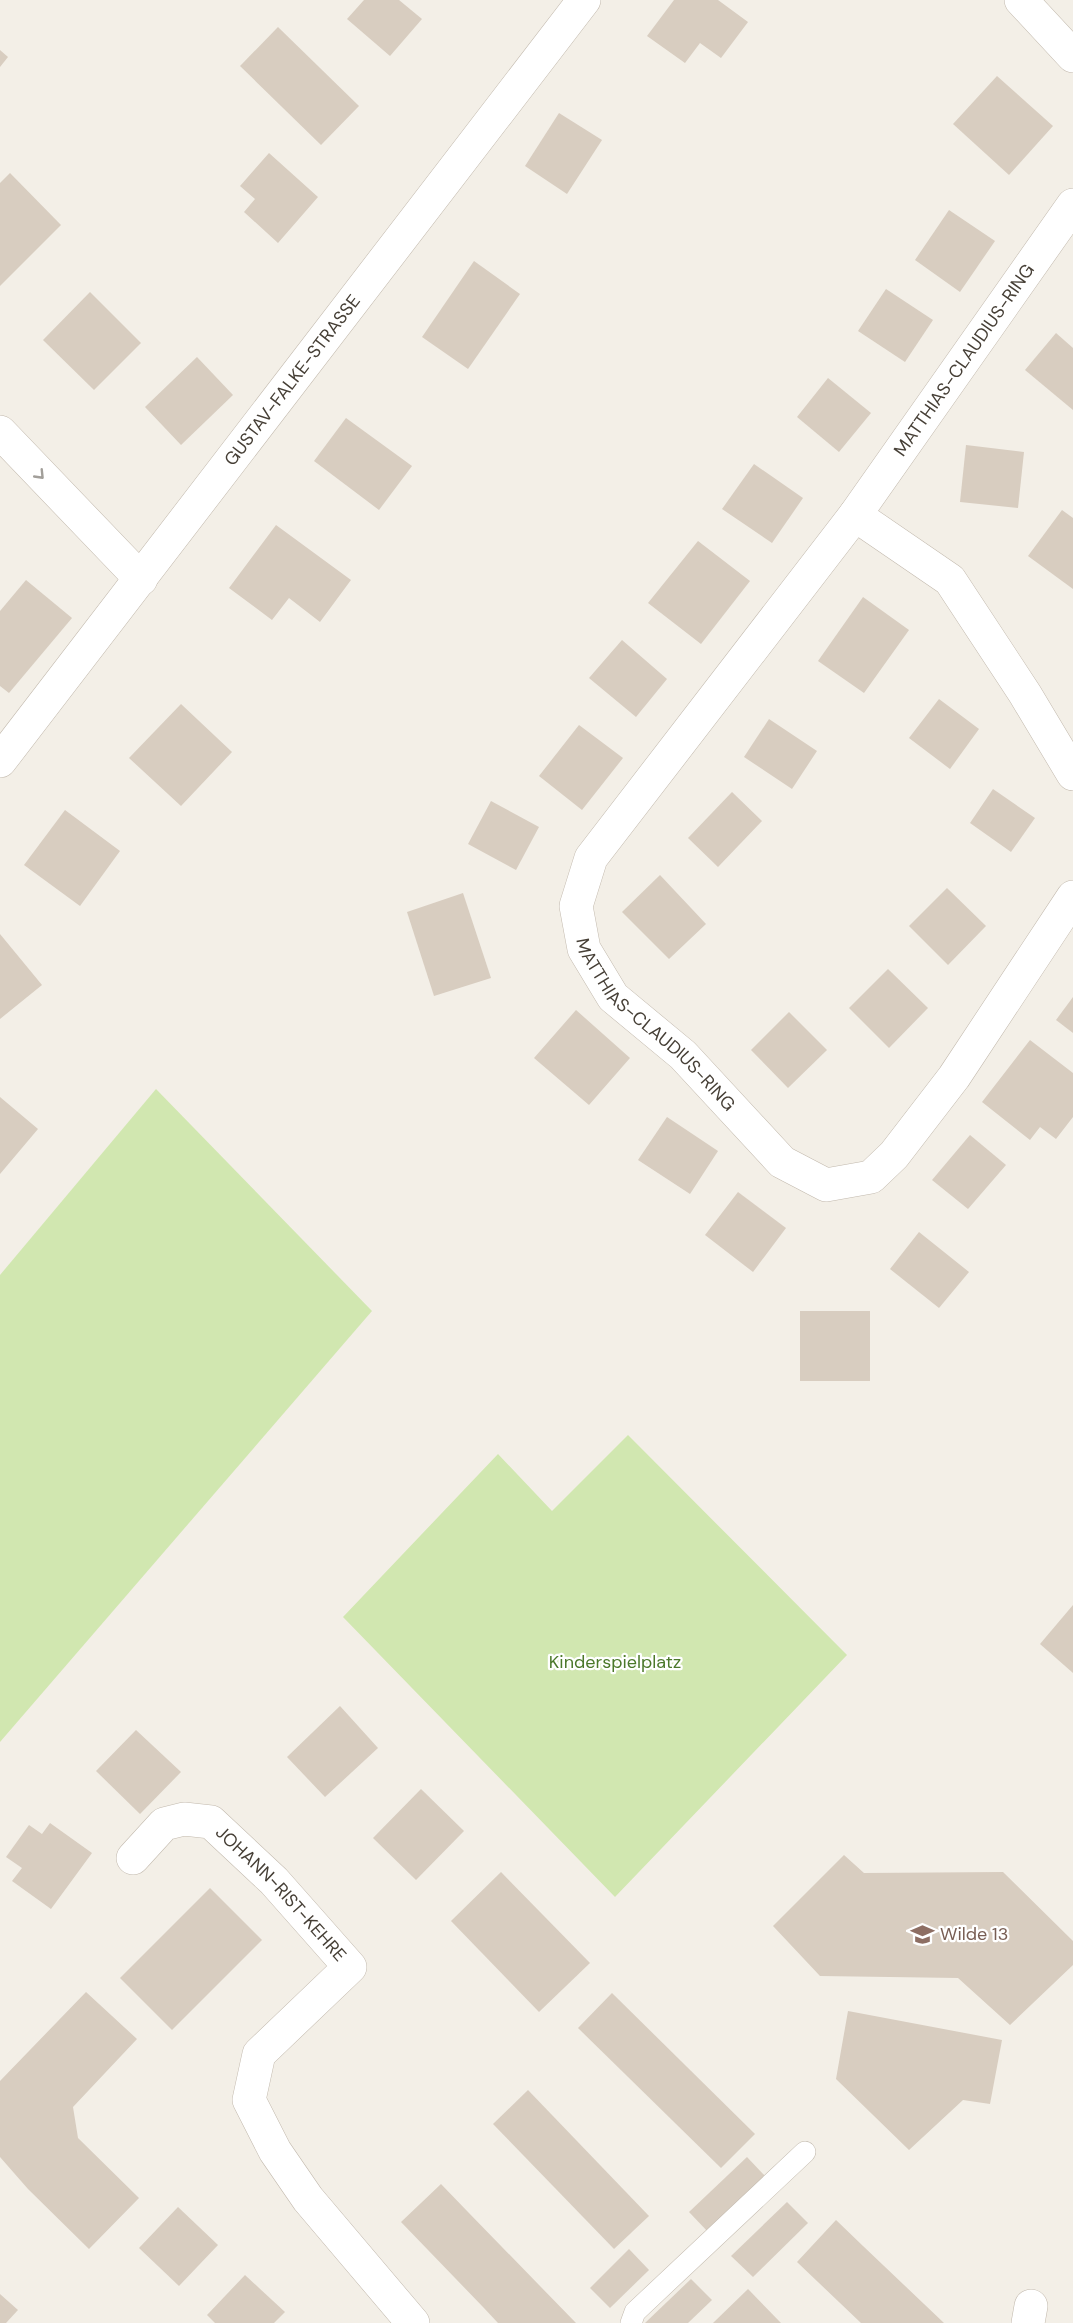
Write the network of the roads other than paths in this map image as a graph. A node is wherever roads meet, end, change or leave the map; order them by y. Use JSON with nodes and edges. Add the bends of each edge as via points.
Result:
{"nodes":[{"id":1,"x":584,"y":0,"type":"edge"},
{"id":2,"x":1021,"y":0,"type":"edge"},
{"id":3,"x":1073,"y":56,"type":"edge"},
{"id":4,"x":1073,"y":205,"type":"edge"},
{"id":5,"x":0,"y":432,"type":"edge"},
{"id":6,"x":855,"y":515,"type":"junction"},
{"id":7,"x":141,"y":579,"type":"junction"},
{"id":8,"x":0,"y":761,"type":"edge"},
{"id":9,"x":1073,"y":774,"type":"edge"},
{"id":10,"x":1073,"y":897,"type":"edge"},
{"id":11,"x":133,"y":1858,"type":"dead end"},
{"id":12,"x":805,"y":2152,"type":"dead end"},
{"id":13,"x":413,"y":2323,"type":"edge"},
{"id":14,"x":631,"y":2323,"type":"edge"}],
"edges":[{"from":1,"to":7,"type":"street","name":"GUSTAV-FALKE-STRASSE"},
{"from":2,"to":3,"type":"street"},
{"from":4,"to":6,"type":"street","name":"MATTHIAS-CLAUDIUS-RING"},
{"from":5,"to":7,"type":"street","one_way":true},
{"from":6,"to":9,"type":"street","via":[[950,580]]},
{"from":6,"to":10,"type":"street","name":"MATTHIAS-CLAUDIUS-RING","via":[[591,858],[576,906],[584,949],[613,997],[682,1055],[782,1162],[826,1185],[871,1177],[894,1155],[954,1077]]},
{"from":7,"to":8,"type":"street","name":"GUSTAV-FALKE-STRASSE"},
{"from":11,"to":13,"type":"street","name":"JOHANN-RIST-KEHRE","via":[[164,1824],[184,1819],[211,1822],[274,1881],[350,1967],[259,2054],[249,2100],[274,2151],[308,2199]]},
{"from":12,"to":14,"type":"lane","via":[[635,2312]]}]}
